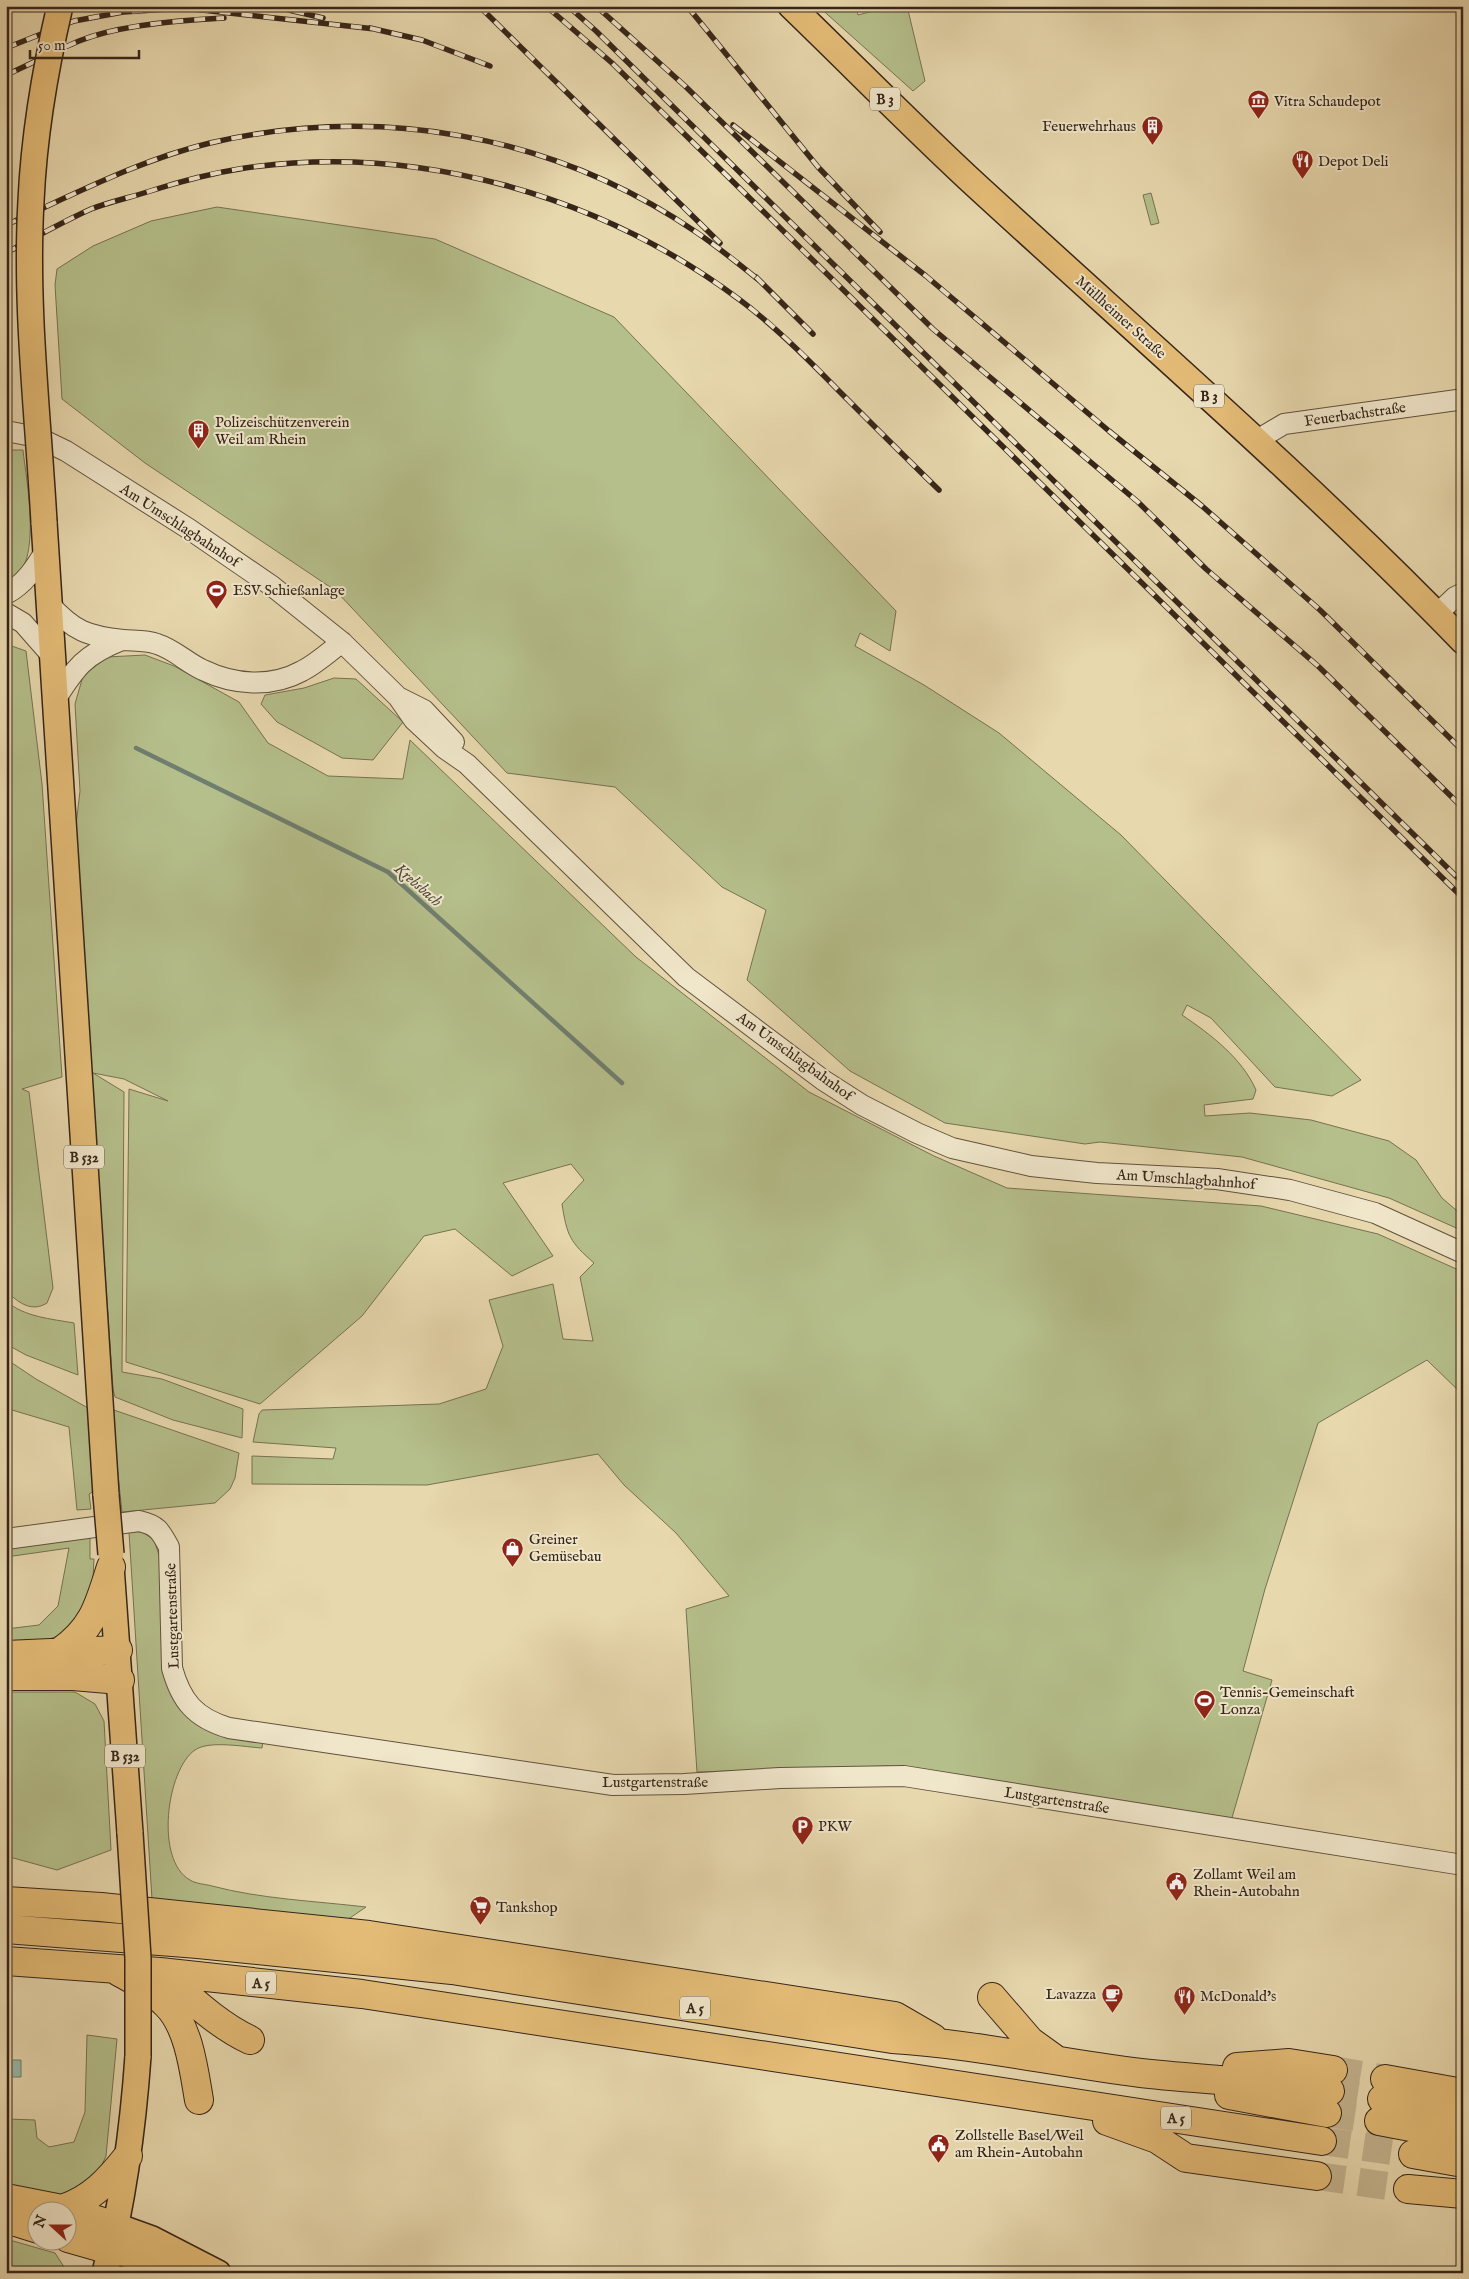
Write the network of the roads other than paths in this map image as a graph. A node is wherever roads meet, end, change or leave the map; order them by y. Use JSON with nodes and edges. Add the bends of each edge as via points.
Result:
{"nodes":[{"id":1,"x":60,"y":6,"type":"edge"},
{"id":2,"x":798,"y":13,"type":"edge"},
{"id":3,"x":1457,"y":400,"type":"dead end"},
{"id":4,"x":6,"y":431,"type":"edge"},
{"id":5,"x":1257,"y":440,"type":"junction"},
{"id":6,"x":46,"y":550,"type":"junction"},
{"id":7,"x":1463,"y":593,"type":"edge"},
{"id":8,"x":6,"y":594,"type":"edge"},
{"id":9,"x":50,"y":605,"type":"junction"},
{"id":10,"x":6,"y":613,"type":"edge"},
{"id":11,"x":1437,"y":614,"type":"junction"},
{"id":12,"x":122,"y":640,"type":"junction"},
{"id":13,"x":1463,"y":640,"type":"edge"},
{"id":14,"x":342,"y":642,"type":"junction"},
{"id":15,"x":52,"y":656,"type":"junction"},
{"id":16,"x":55,"y":700,"type":"junction"},
{"id":17,"x":1463,"y":1253,"type":"edge"},
{"id":18,"x":6,"y":1539,"type":"edge"},
{"id":19,"x":111,"y":1561,"type":"junction"},
{"id":20,"x":118,"y":1650,"type":"junction"},
{"id":21,"x":61,"y":1651,"type":"junction"},
{"id":22,"x":6,"y":1655,"type":"edge"},
{"id":23,"x":6,"y":1676,"type":"edge"},
{"id":24,"x":120,"y":1680,"type":"junction"},
{"id":25,"x":1463,"y":1865,"type":"edge"},
{"id":26,"x":6,"y":1884,"type":"edge"},
{"id":27,"x":6,"y":1901,"type":"edge"},
{"id":28,"x":101,"y":1907,"type":"junction"},
{"id":29,"x":6,"y":1929,"type":"edge"},
{"id":30,"x":6,"y":1961,"type":"edge"},
{"id":31,"x":73,"y":1966,"type":"junction"},
{"id":32,"x":112,"y":1967,"type":"junction"},
{"id":33,"x":160,"y":1972,"type":"junction"},
{"id":34,"x":6,"y":1979,"type":"edge"},
{"id":35,"x":992,"y":1997,"type":"dead end"},
{"id":36,"x":250,"y":2040,"type":"dead end"},
{"id":37,"x":939,"y":2042,"type":"junction"},
{"id":38,"x":1056,"y":2060,"type":"junction"},
{"id":39,"x":1330,"y":2091,"type":"tunnel mouth"},
{"id":40,"x":1463,"y":2093,"type":"edge"},
{"id":41,"x":1029,"y":2096,"type":"junction"},
{"id":42,"x":1382,"y":2099,"type":"junction"},
{"id":43,"x":199,"y":2100,"type":"dead end"},
{"id":44,"x":1463,"y":2114,"type":"edge"},
{"id":45,"x":1463,"y":2137,"type":"edge"},
{"id":46,"x":1322,"y":2141,"type":"tunnel mouth"},
{"id":47,"x":1413,"y":2154,"type":"tunnel mouth"},
{"id":48,"x":128,"y":2156,"type":"junction"},
{"id":49,"x":1463,"y":2163,"type":"edge"},
{"id":50,"x":1317,"y":2176,"type":"tunnel mouth"},
{"id":51,"x":1408,"y":2189,"type":"tunnel mouth"},
{"id":52,"x":123,"y":2193,"type":"junction"},
{"id":53,"x":1463,"y":2194,"type":"edge"},
{"id":54,"x":6,"y":2198,"type":"edge"},
{"id":55,"x":28,"y":2203,"type":"edge"},
{"id":56,"x":78,"y":2203,"type":"edge"},
{"id":57,"x":6,"y":2219,"type":"edge"},
{"id":58,"x":78,"y":2223,"type":"edge"},
{"id":59,"x":28,"y":2226,"type":"edge"},
{"id":60,"x":152,"y":2239,"type":"junction"},
{"id":61,"x":78,"y":2241,"type":"edge"},
{"id":62,"x":111,"y":2250,"type":"edge"},
{"id":63,"x":161,"y":2270,"type":"edge"},
{"id":64,"x":196,"y":2273,"type":"edge"},
{"id":65,"x":218,"y":2273,"type":"edge"}],
"edges":[{"from":1,"to":6,"type":"main road","number":"B 532","bridge":true,"via":[[37,124],[31,200],[30,288]]},
{"from":2,"to":5,"type":"main road","name":"Müllheimer Straße","number":"B 3","via":[[967,177]]},
{"from":3,"to":5,"type":"street","name":"Feuerbachstraße","via":[[1284,424]]},
{"from":4,"to":14,"type":"street","name":"Am Umschlagbahnhof","via":[[37,436],[66,450],[272,586]]},
{"from":5,"to":11,"type":"main road","name":"Müllheimer Straße","number":"B 3"},
{"from":6,"to":8,"type":"street","via":[[32,573]]},
{"from":6,"to":9,"type":"main road","number":"B 532"},
{"from":7,"to":11,"type":"street"},
{"from":9,"to":12,"type":"street","via":[[78,631]]},
{"from":9,"to":15,"type":"main road","number":"B 532"},
{"from":10,"to":15,"type":"street","via":[[23,623]]},
{"from":11,"to":13,"type":"main road","number":"B 3"},
{"from":12,"to":14,"type":"street","via":[[157,644],[202,670],[227,680],[249,683],[278,681],[302,671]]},
{"from":12,"to":16,"type":"street","via":[[88,656]]},
{"from":14,"to":17,"type":"street","name":"Am Umschlagbahnhof","via":[[398,697],[414,720],[444,748],[468,764],[686,977],[824,1080],[862,1104],[952,1148],[1030,1166],[1217,1179],[1290,1190],[1375,1214]]},
{"from":15,"to":16,"type":"main road","number":"B 532"},
{"from":16,"to":19,"type":"main road","number":"B 532","bridge":true},
{"from":18,"to":25,"type":"street","name":"Lustgartenstraße","via":[[138,1521],[153,1524],[169,1547],[172,1668],[177,1686],[187,1703],[200,1715],[229,1728],[613,1785],[904,1776]]},
{"from":19,"to":20,"type":"main road","number":"B 532"},
{"from":19,"to":21,"type":"highway","via":[[88,1626]]},
{"from":20,"to":21,"type":"highway"},
{"from":20,"to":24,"type":"main road","number":"B 532"},
{"from":21,"to":22,"type":"highway"},
{"from":23,"to":24,"type":"highway"},
{"from":24,"to":48,"type":"main road","number":"B 532","bridge":true,"via":[[138,1958],[138,2056]]},
{"from":26,"to":28,"type":"highway"},
{"from":27,"to":28,"type":"highway"},
{"from":28,"to":37,"type":"highway","via":[[369,1935],[895,2016]]},
{"from":29,"to":37,"type":"highway","number":"A 5","via":[[193,1943],[452,1970],[892,2039]]},
{"from":30,"to":31,"type":"highway","number":"A 5"},
{"from":31,"to":32,"type":"highway","number":"A 5"},
{"from":31,"to":34,"type":"highway","via":[[32,1977]]},
{"from":32,"to":33,"type":"highway","number":"A 5"},
{"from":32,"to":43,"type":"highway","via":[[144,1986],[168,2007],[186,2042]]},
{"from":33,"to":36,"type":"highway","via":[[212,2016]]},
{"from":33,"to":41,"type":"highway","number":"A 5","via":[[362,1994]]},
{"from":35,"to":38,"type":"highway","via":[[1030,2041]]},
{"from":37,"to":38,"type":"highway","number":"A 5"},
{"from":38,"to":39,"type":"highway","number":"A 5","via":[[1140,2073]]},
{"from":40,"to":42,"type":"highway"},
{"from":41,"to":46,"type":"highway","number":"A 5"},
{"from":41,"to":50,"type":"highway","via":[[1129,2127],[1157,2139],[1186,2158]]},
{"from":42,"to":44,"type":"highway"},
{"from":42,"to":45,"type":"highway"},
{"from":47,"to":49,"type":"highway"},
{"from":48,"to":52,"type":"main road","number":"B 532"},
{"from":48,"to":56,"type":"highway","via":[[97,2192]]},
{"from":51,"to":53,"type":"highway"},
{"from":52,"to":60,"type":"main road","via":[[136,2222]]},
{"from":52,"to":62,"type":"main road","number":"B 532"},
{"from":54,"to":55,"type":"highway"},
{"from":57,"to":59,"type":"highway"},
{"from":58,"to":62,"type":"highway"},
{"from":60,"to":62,"type":"main road"},
{"from":60,"to":65,"type":"main road"},
{"from":61,"to":62,"type":"highway"},
{"from":62,"to":63,"type":"main road"},
{"from":63,"to":64,"type":"main road"}]}
